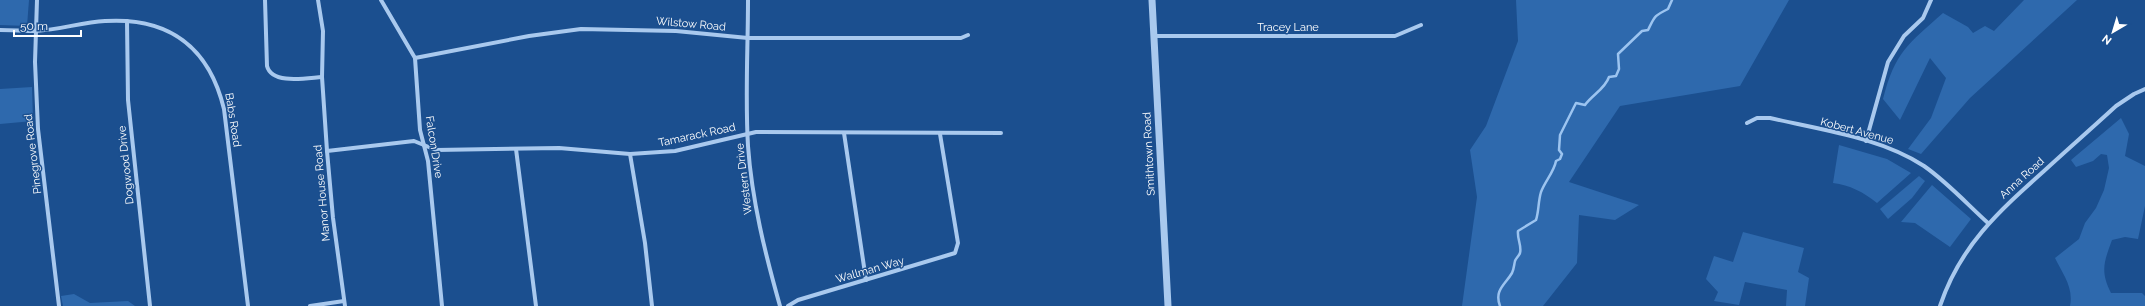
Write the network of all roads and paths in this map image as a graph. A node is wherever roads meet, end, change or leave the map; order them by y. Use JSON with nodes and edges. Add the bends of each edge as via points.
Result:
{"nodes":[{"id":1,"x":37,"y":0,"type":"edge"},
{"id":2,"x":265,"y":0,"type":"edge"},
{"id":3,"x":318,"y":0,"type":"edge"},
{"id":4,"x":381,"y":0,"type":"edge"},
{"id":5,"x":748,"y":0,"type":"edge"},
{"id":6,"x":1152,"y":0,"type":"edge"},
{"id":7,"x":1932,"y":0,"type":"edge"},
{"id":8,"x":127,"y":21,"type":"junction"},
{"id":9,"x":1421,"y":25,"type":"dead end"},
{"id":10,"x":0,"y":30,"type":"edge"},
{"id":11,"x":37,"y":31,"type":"junction"},
{"id":12,"x":968,"y":35,"type":"dead end"},
{"id":13,"x":1154,"y":36,"type":"junction"},
{"id":14,"x":748,"y":38,"type":"junction"},
{"id":15,"x":416,"y":58,"type":"junction"},
{"id":16,"x":322,"y":77,"type":"junction"},
{"id":17,"x":2145,"y":89,"type":"edge"},
{"id":18,"x":1747,"y":123,"type":"dead end"},
{"id":19,"x":748,"y":133,"type":"junction"},
{"id":20,"x":844,"y":133,"type":"junction"},
{"id":21,"x":1002,"y":133,"type":"dead end"},
{"id":22,"x":940,"y":134,"type":"junction"},
{"id":23,"x":1866,"y":141,"type":"junction"},
{"id":24,"x":424,"y":145,"type":"junction"},
{"id":25,"x":516,"y":149,"type":"junction"},
{"id":26,"x":327,"y":151,"type":"junction"},
{"id":27,"x":630,"y":154,"type":"junction"},
{"id":28,"x":1988,"y":223,"type":"junction"},
{"id":29,"x":866,"y":280,"type":"junction"},
{"id":30,"x":344,"y":304,"type":"edge"},
{"id":31,"x":59,"y":306,"type":"edge"},
{"id":32,"x":150,"y":306,"type":"edge"},
{"id":33,"x":248,"y":306,"type":"edge"},
{"id":34,"x":310,"y":306,"type":"edge"},
{"id":35,"x":442,"y":306,"type":"edge"},
{"id":36,"x":536,"y":306,"type":"edge"},
{"id":37,"x":652,"y":306,"type":"edge"},
{"id":38,"x":780,"y":306,"type":"edge"},
{"id":39,"x":788,"y":306,"type":"edge"},
{"id":40,"x":1168,"y":306,"type":"edge"},
{"id":41,"x":1940,"y":306,"type":"edge"}],
"edges":[{"from":1,"to":11,"type":"street","name":"Pinegrove Road"},
{"from":2,"to":16,"type":"street","via":[[269,71],[278,77]]},
{"from":3,"to":16,"type":"street","name":"Manor House Road","via":[[323,31]]},
{"from":4,"to":15,"type":"street","name":"Falcon Drive"},
{"from":5,"to":14,"type":"street","name":"Western Drive"},
{"from":6,"to":13,"type":"street","name":"Smithtown Road"},
{"from":7,"to":23,"type":"street","via":[[1923,18],[1904,36],[1888,62]]},
{"from":8,"to":11,"type":"street","name":"Babs Road","via":[[105,21]]},
{"from":8,"to":32,"type":"street","name":"Dogwood Drive","via":[[128,100]]},
{"from":8,"to":33,"type":"street","name":"Babs Road","via":[[149,23],[178,36],[203,60],[219,88],[224,109]]},
{"from":9,"to":13,"type":"street","name":"Tracey Lane","via":[[1395,36]]},
{"from":10,"to":11,"type":"street","name":"Babs Road"},
{"from":11,"to":31,"type":"street","name":"Pinegrove Road","via":[[35,62],[38,129]]},
{"from":12,"to":14,"type":"street","name":"Wilstow Road","via":[[961,38]]},
{"from":13,"to":40,"type":"street","name":"Smithtown Road"},
{"from":14,"to":15,"type":"street","name":"Wilstow Road","via":[[676,31],[581,29],[529,36]]},
{"from":14,"to":19,"type":"street","name":"Western Drive"},
{"from":15,"to":24,"type":"street","name":"Falcon Drive","via":[[420,130]]},
{"from":16,"to":26,"type":"street","name":"Manor House Road"},
{"from":17,"to":28,"type":"street","name":"Anna Road","via":[[2116,106]]},
{"from":18,"to":23,"type":"street","name":"Kobert Avenue","via":[[1757,118],[1770,118]]},
{"from":19,"to":20,"type":"street","name":"Tamarack Road"},
{"from":19,"to":27,"type":"street","name":"Tamarack Road","via":[[675,151]]},
{"from":19,"to":38,"type":"street","name":"Western Drive","via":[[754,197],[762,242]]},
{"from":20,"to":22,"type":"street","name":"Tamarack Road"},
{"from":20,"to":29,"type":"street"},
{"from":21,"to":22,"type":"street","name":"Tamarack Road"},
{"from":22,"to":29,"type":"street","name":"Wallman Way","via":[[958,243],[957,250],[952,255]]},
{"from":23,"to":28,"type":"street","name":"Kobert Avenue","via":[[1898,152],[1924,166]]},
{"from":24,"to":25,"type":"street","name":"Tamarack Road","via":[[436,150]]},
{"from":24,"to":26,"type":"street","name":"Tamarack Road","via":[[414,141]]},
{"from":24,"to":35,"type":"street","name":"Falcon Drive","via":[[428,161]]},
{"from":25,"to":27,"type":"street","name":"Tamarack Road","via":[[559,148]]},
{"from":25,"to":36,"type":"street"},
{"from":26,"to":30,"type":"street","name":"Manor House Road"},
{"from":27,"to":37,"type":"street"},
{"from":28,"to":41,"type":"street","name":"Anna Road","via":[[1955,271]]},
{"from":29,"to":39,"type":"street","name":"Wallman Way","via":[[798,300]]},
{"from":30,"to":34,"type":"street"}]}
